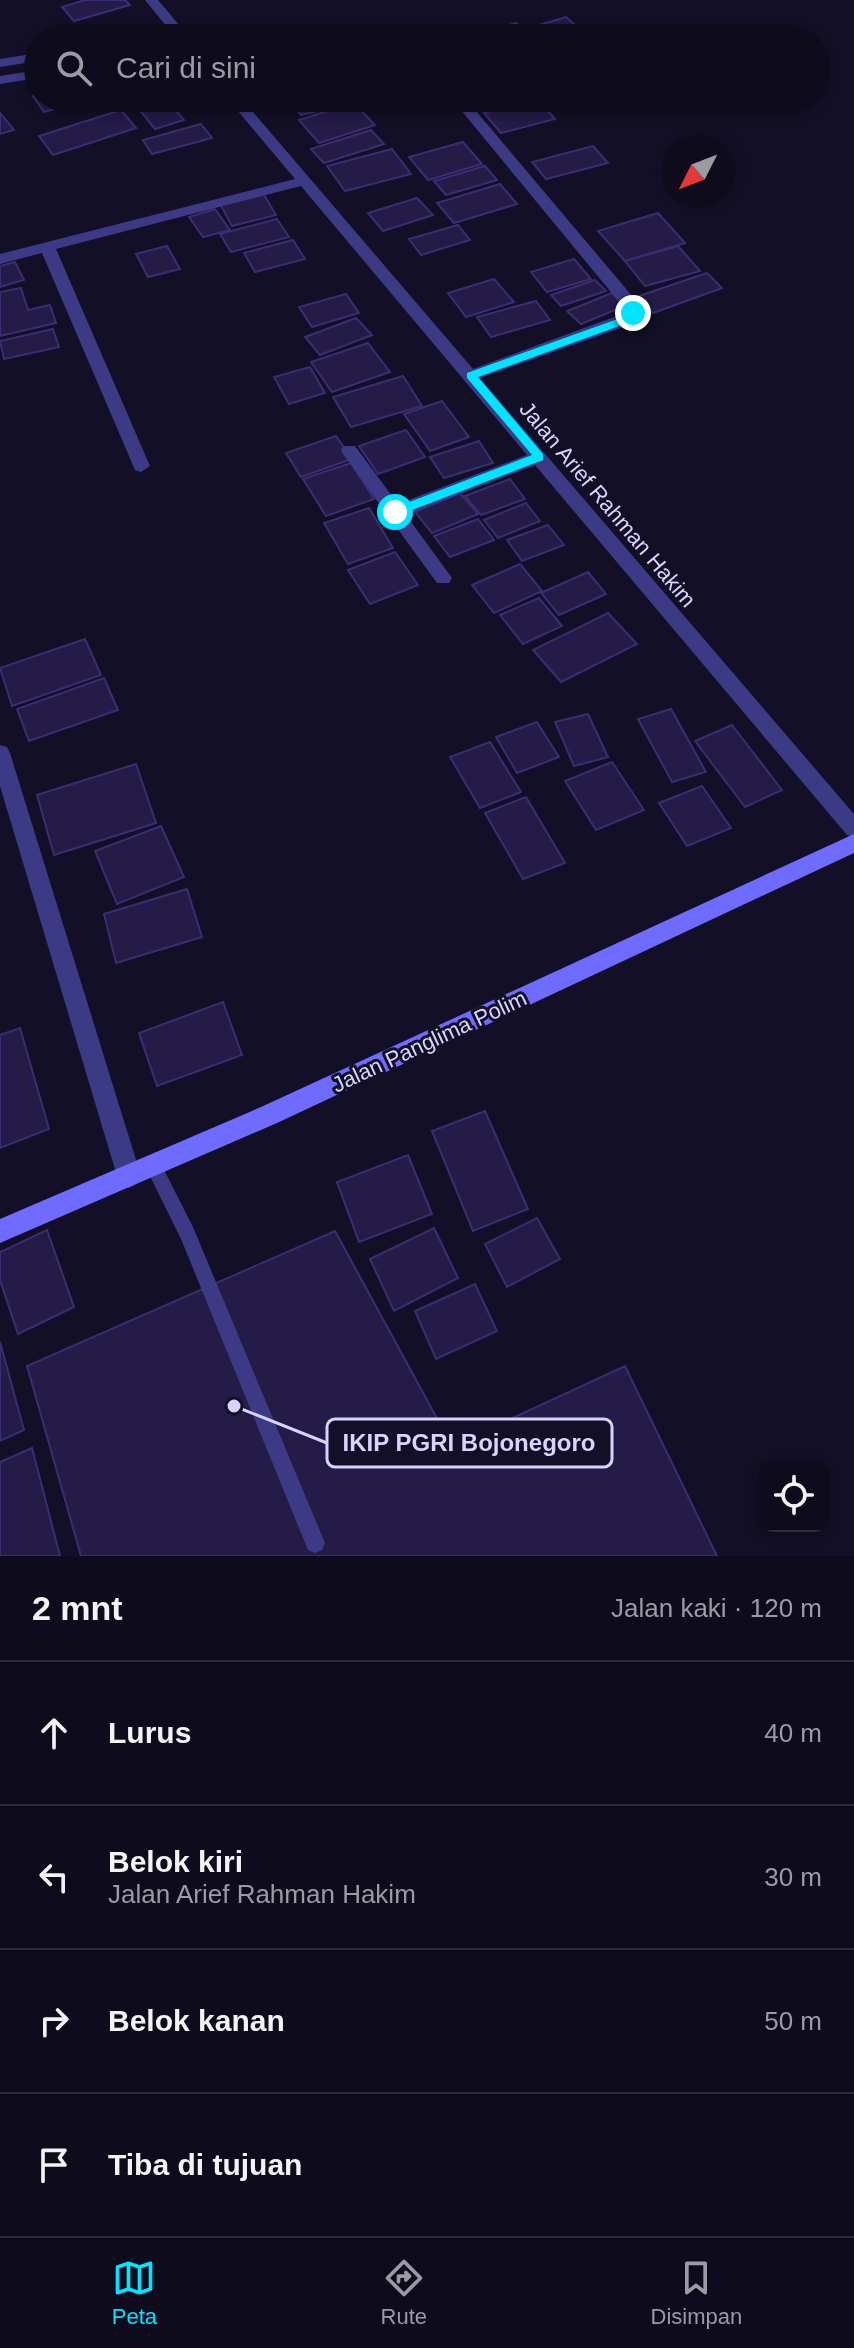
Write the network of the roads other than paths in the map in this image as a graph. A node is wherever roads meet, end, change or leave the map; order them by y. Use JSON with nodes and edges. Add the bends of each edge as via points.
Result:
{"nodes":[{"id":1,"x":151,"y":0,"type":"edge"},
{"id":2,"x":171,"y":24,"type":"edge"},
{"id":3,"x":24,"y":59,"type":"edge"},
{"id":4,"x":0,"y":63,"type":"edge"},
{"id":5,"x":24,"y":76,"type":"edge"},
{"id":6,"x":0,"y":80,"type":"edge"},
{"id":7,"x":246,"y":112,"type":"edge"},
{"id":8,"x":470,"y":112,"type":"edge"},
{"id":9,"x":304,"y":181,"type":"junction"},
{"id":10,"x":47,"y":247,"type":"junction"},
{"id":11,"x":0,"y":259,"type":"edge"},
{"id":12,"x":471,"y":375,"type":"junction"},
{"id":13,"x":349,"y":450,"type":"dead end"},
{"id":14,"x":539,"y":457,"type":"junction"},
{"id":15,"x":141,"y":466,"type":"dead end"},
{"id":16,"x":395,"y":512,"type":"junction"},
{"id":17,"x":443,"y":578,"type":"dead end"},
{"id":18,"x":0,"y":753,"type":"edge"},
{"id":19,"x":854,"y":829,"type":"edge"},
{"id":20,"x":854,"y":843,"type":"edge"},
{"id":21,"x":153,"y":1166,"type":"junction"},
{"id":22,"x":129,"y":1176,"type":"junction"},
{"id":23,"x":0,"y":1231,"type":"edge"},
{"id":24,"x":315,"y":1543,"type":"dead end"}],
"edges":[{"from":1,"to":2,"type":"street"},
{"from":3,"to":4,"type":"street"},
{"from":5,"to":6,"type":"street"},
{"from":7,"to":9,"type":"street","name":"Jalan Arief Rahman Hakim"},
{"from":8,"to":12,"type":"street","via":[[633,313],[629,319]]},
{"from":9,"to":10,"type":"street"},
{"from":9,"to":12,"type":"street","name":"Jalan Arief Rahman Hakim"},
{"from":10,"to":11,"type":"street"},
{"from":10,"to":15,"type":"street"},
{"from":12,"to":14,"type":"street","name":"Jalan Arief Rahman Hakim"},
{"from":13,"to":16,"type":"street"},
{"from":14,"to":16,"type":"street"},
{"from":14,"to":19,"type":"street","name":"Jalan Arief Rahman Hakim"},
{"from":16,"to":17,"type":"street"},
{"from":18,"to":22,"type":"street"},
{"from":20,"to":21,"type":"main road","name":"Jalan Panglima Polim"},
{"from":21,"to":22,"type":"main road","name":"Jalan Panglima Polim"},
{"from":21,"to":24,"type":"lane","via":[[187,1233]]},
{"from":22,"to":23,"type":"main road","name":"Jalan Panglima Polim"}]}
